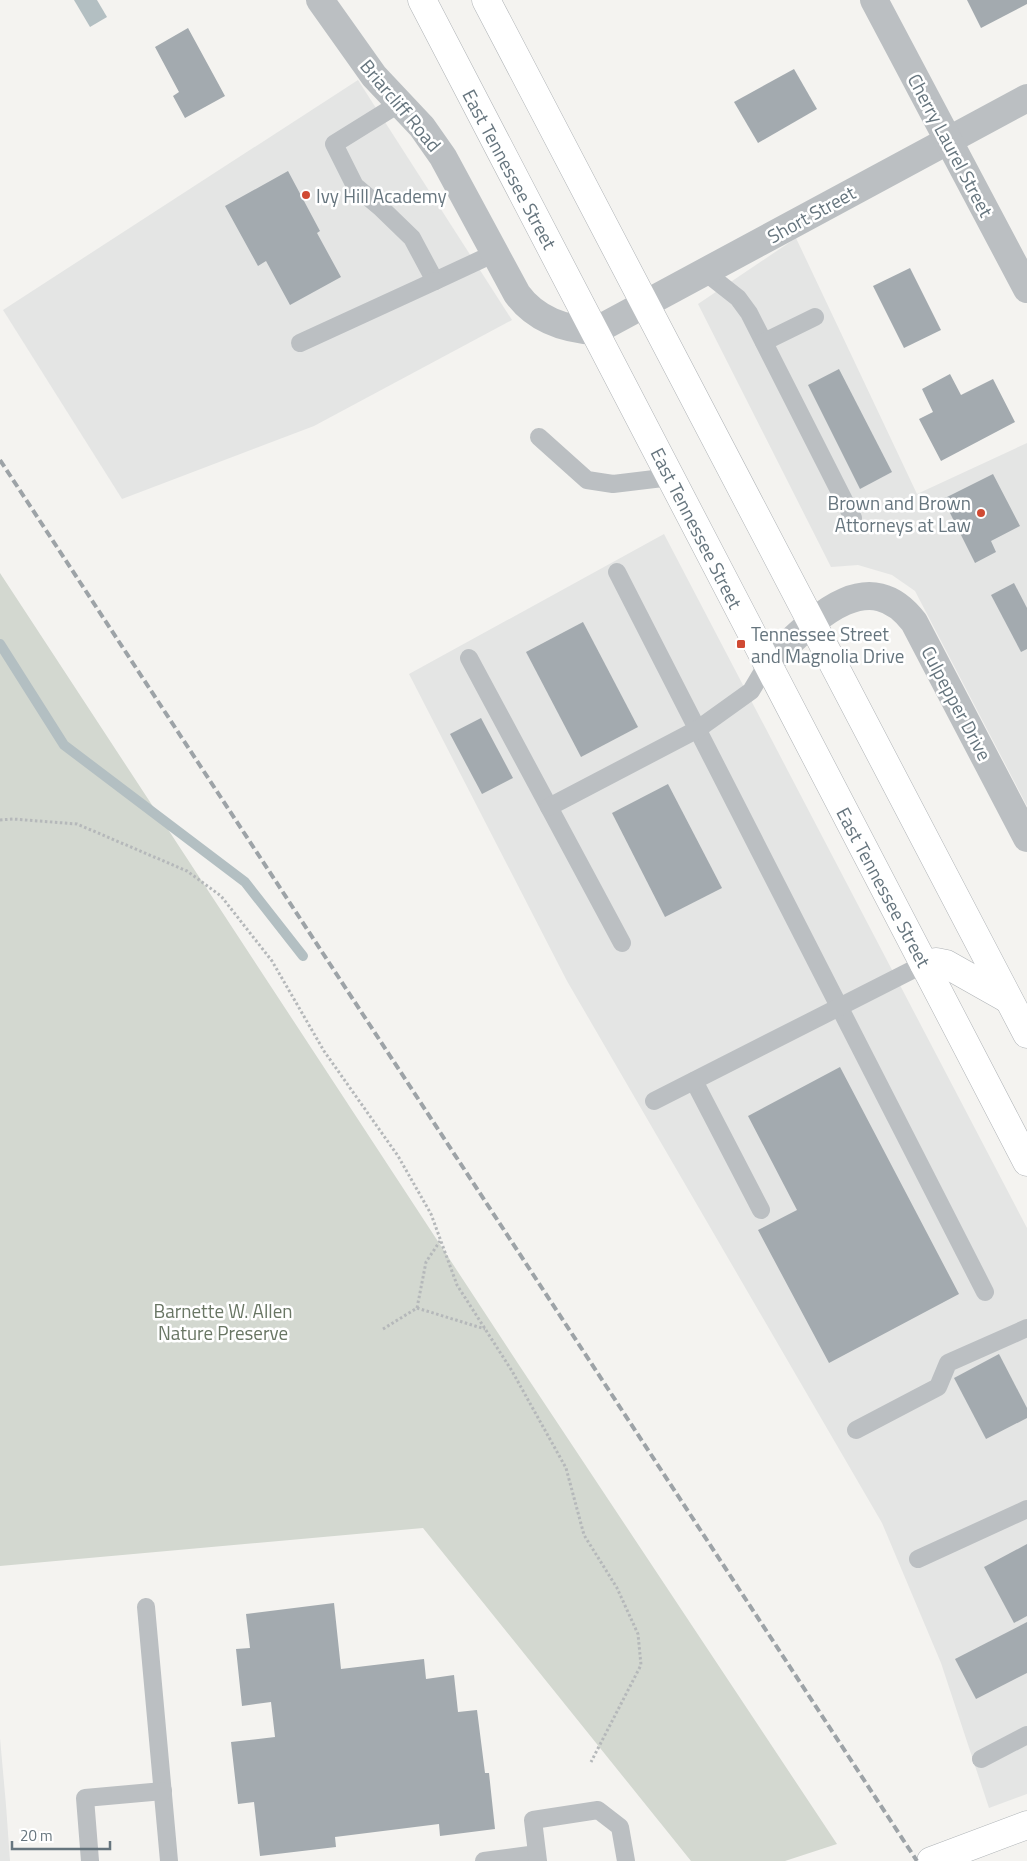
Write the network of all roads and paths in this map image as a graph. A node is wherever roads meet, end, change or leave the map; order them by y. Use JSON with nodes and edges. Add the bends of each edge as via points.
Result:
{"nodes":[{"id":1,"x":320,"y":0,"type":"edge"},
{"id":2,"x":422,"y":0,"type":"edge"},
{"id":3,"x":486,"y":0,"type":"edge"},
{"id":4,"x":874,"y":0,"type":"edge"},
{"id":5,"x":1027,"y":98,"type":"edge"},
{"id":6,"x":400,"y":103,"type":"junction"},
{"id":7,"x":948,"y":140,"type":"junction"},
{"id":8,"x":495,"y":253,"type":"junction"},
{"id":9,"x":705,"y":272,"type":"junction"},
{"id":10,"x":435,"y":281,"type":"junction"},
{"id":11,"x":1027,"y":289,"type":"edge"},
{"id":12,"x":645,"y":305,"type":"junction"},
{"id":13,"x":815,"y":317,"type":"dead end"},
{"id":14,"x":595,"y":331,"type":"junction"},
{"id":15,"x":300,"y":342,"type":"dead end"},
{"id":16,"x":764,"y":342,"type":"junction"},
{"id":17,"x":539,"y":437,"type":"dead end"},
{"id":18,"x":671,"y":478,"type":"junction"},
{"id":19,"x":853,"y":518,"type":"dead end"},
{"id":20,"x":617,"y":572,"type":"dead end"},
{"id":21,"x":811,"y":623,"type":"junction"},
{"id":22,"x":469,"y":658,"type":"dead end"},
{"id":23,"x":767,"y":664,"type":"junction"},
{"id":24,"x":698,"y":729,"type":"junction"},
{"id":25,"x":549,"y":808,"type":"junction"},
{"id":26,"x":0,"y":820,"type":"edge"},
{"id":27,"x":1027,"y":838,"type":"edge"},
{"id":28,"x":622,"y":943,"type":"dead end"},
{"id":29,"x":924,"y":964,"type":"junction"},
{"id":30,"x":1008,"y":999,"type":"junction"},
{"id":31,"x":839,"y":1007,"type":"junction"},
{"id":32,"x":1027,"y":1034,"type":"edge"},
{"id":33,"x":694,"y":1081,"type":"junction"},
{"id":34,"x":654,"y":1101,"type":"dead end"},
{"id":35,"x":1027,"y":1162,"type":"edge"},
{"id":36,"x":761,"y":1210,"type":"dead end"},
{"id":37,"x":440,"y":1240,"type":"junction"},
{"id":38,"x":985,"y":1292,"type":"dead end"},
{"id":39,"x":417,"y":1308,"type":"junction"},
{"id":40,"x":1027,"y":1328,"type":"edge"},
{"id":41,"x":383,"y":1329,"type":"dead end"},
{"id":42,"x":485,"y":1329,"type":"junction"},
{"id":43,"x":856,"y":1430,"type":"dead end"},
{"id":44,"x":1027,"y":1509,"type":"edge"},
{"id":45,"x":918,"y":1559,"type":"dead end"},
{"id":46,"x":146,"y":1606,"type":"dead end"},
{"id":47,"x":1027,"y":1735,"type":"edge"},
{"id":48,"x":982,"y":1759,"type":"dead end"},
{"id":49,"x":591,"y":1762,"type":"dead end"},
{"id":50,"x":163,"y":1791,"type":"junction"},
{"id":51,"x":1027,"y":1825,"type":"edge"},
{"id":52,"x":538,"y":1858,"type":"edge"},
{"id":53,"x":90,"y":1861,"type":"edge"},
{"id":54,"x":169,"y":1861,"type":"edge"},
{"id":55,"x":484,"y":1861,"type":"edge"},
{"id":56,"x":626,"y":1861,"type":"edge"},
{"id":57,"x":931,"y":1861,"type":"edge"}],
"edges":[{"from":1,"to":6,"type":"street","name":"Briarcliff Road","via":[[374,76]]},
{"from":2,"to":14,"type":"main road","name":"East Tennessee Street"},
{"from":3,"to":12,"type":"main road"},
{"from":4,"to":7,"type":"street","name":"Cherry Laurel Street"},
{"from":5,"to":7,"type":"street","name":"Short Street"},
{"from":6,"to":8,"type":"street","name":"Briarcliff Road","via":[[443,157]]},
{"from":6,"to":10,"type":"lane","via":[[334,144],[355,186],[412,238]]},
{"from":7,"to":9,"type":"street","name":"Short Street"},
{"from":7,"to":11,"type":"street","name":"Cherry Laurel Street"},
{"from":8,"to":10,"type":"lane"},
{"from":8,"to":14,"type":"street","name":"Briarcliff Road","via":[[517,294],[532,310],[566,328]]},
{"from":9,"to":12,"type":"street","name":"Short Street"},
{"from":9,"to":16,"type":"lane","via":[[738,298]]},
{"from":10,"to":15,"type":"lane"},
{"from":12,"to":14,"type":"street","name":"Short Street"},
{"from":12,"to":21,"type":"main road"},
{"from":13,"to":16,"type":"lane"},
{"from":14,"to":18,"type":"main road","name":"East Tennessee Street"},
{"from":16,"to":19,"type":"lane"},
{"from":17,"to":18,"type":"lane","via":[[587,480],[613,484]]},
{"from":18,"to":23,"type":"main road","name":"East Tennessee Street"},
{"from":20,"to":24,"type":"lane"},
{"from":21,"to":23,"type":"street","name":"Culpepper Drive"},
{"from":21,"to":27,"type":"street","name":"Culpepper Drive","via":[[834,606],[852,598],[872,596],[890,600],[908,614]]},
{"from":21,"to":30,"type":"main road"},
{"from":22,"to":25,"type":"lane"},
{"from":23,"to":24,"type":"lane","via":[[751,690]]},
{"from":23,"to":29,"type":"main road","name":"East Tennessee Street"},
{"from":24,"to":25,"type":"lane"},
{"from":24,"to":31,"type":"lane"},
{"from":25,"to":28,"type":"lane"},
{"from":26,"to":37,"type":"path","via":[[77,824],[187,871],[221,896],[272,961],[324,1052],[398,1156],[431,1214]]},
{"from":29,"to":30,"type":"main road","via":[[946,964]]},
{"from":29,"to":31,"type":"lane"},
{"from":29,"to":35,"type":"main road","name":"East Tennessee Street"},
{"from":30,"to":32,"type":"main road"},
{"from":31,"to":33,"type":"lane"},
{"from":31,"to":38,"type":"lane"},
{"from":33,"to":34,"type":"lane"},
{"from":33,"to":36,"type":"lane"},
{"from":37,"to":39,"type":"path","via":[[426,1262]]},
{"from":37,"to":42,"type":"path","via":[[457,1285]]},
{"from":39,"to":41,"type":"path"},
{"from":39,"to":42,"type":"path"},
{"from":40,"to":43,"type":"lane","via":[[948,1363],[938,1387]]},
{"from":42,"to":49,"type":"path","via":[[566,1468],[584,1535],[617,1588],[638,1634],[641,1665]]},
{"from":44,"to":45,"type":"lane"},
{"from":46,"to":50,"type":"lane"},
{"from":47,"to":48,"type":"lane"},
{"from":50,"to":53,"type":"lane","via":[[85,1798]]},
{"from":50,"to":54,"type":"lane"},
{"from":51,"to":57,"type":"main road"},
{"from":52,"to":55,"type":"lane"},
{"from":52,"to":56,"type":"lane","via":[[533,1820],[598,1810],[620,1827]]}]}
